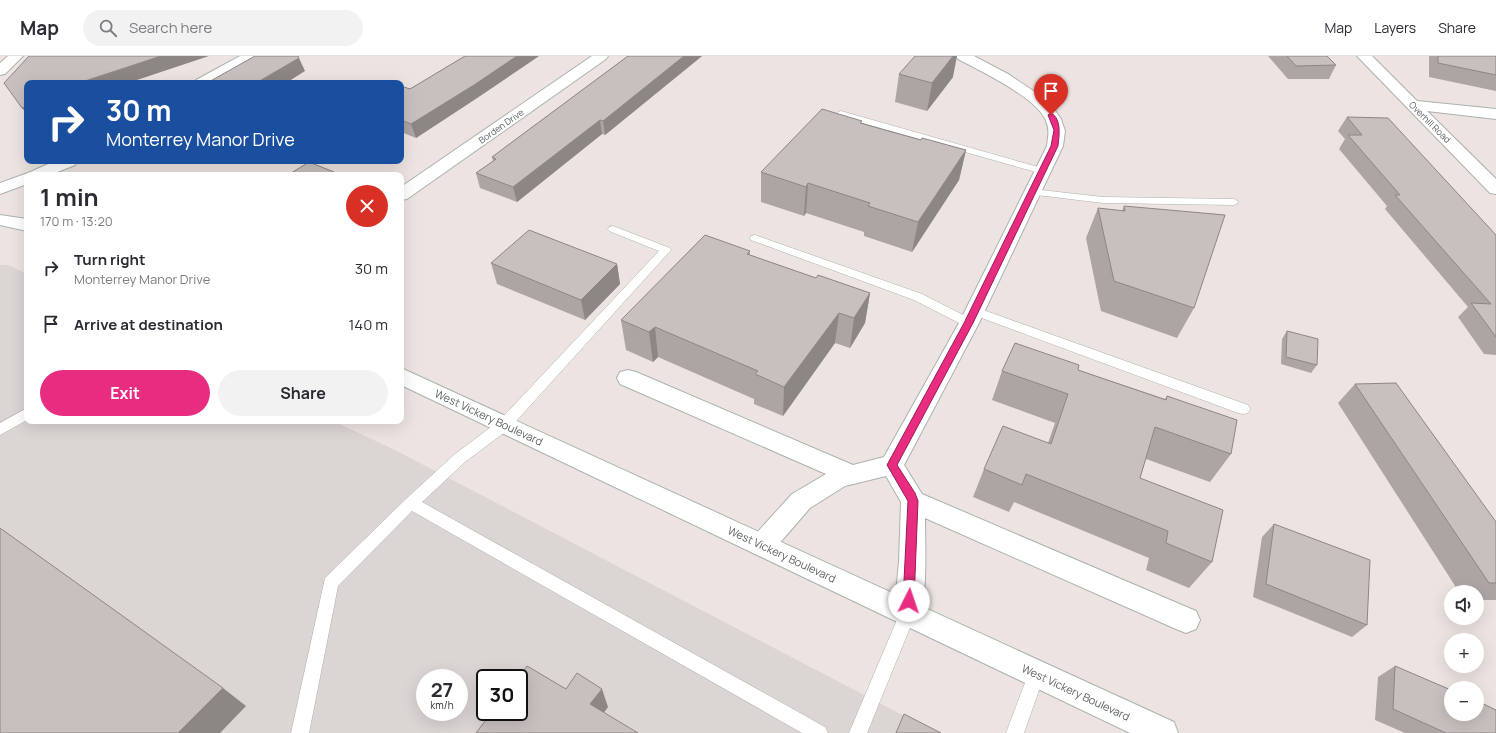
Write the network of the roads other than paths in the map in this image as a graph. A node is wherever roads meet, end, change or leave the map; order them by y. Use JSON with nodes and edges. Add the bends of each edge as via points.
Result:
{"nodes":[{"id":1,"x":16,"y":56,"type":"edge"},
{"id":2,"x":252,"y":56,"type":"edge"},
{"id":3,"x":601,"y":56,"type":"edge"},
{"id":4,"x":963,"y":56,"type":"edge"},
{"id":5,"x":1364,"y":56,"type":"edge"},
{"id":6,"x":0,"y":71,"type":"edge"},
{"id":7,"x":206,"y":80,"type":"edge"},
{"id":8,"x":1413,"y":105,"type":"junction"},
{"id":9,"x":842,"y":114,"type":"edge"},
{"id":10,"x":1496,"y":114,"type":"edge"},
{"id":11,"x":62,"y":164,"type":"edge"},
{"id":12,"x":1042,"y":171,"type":"junction"},
{"id":13,"x":42,"y":172,"type":"edge"},
{"id":14,"x":24,"y":179,"type":"edge"},
{"id":15,"x":1496,"y":188,"type":"edge"},
{"id":16,"x":0,"y":189,"type":"edge"},
{"id":17,"x":1032,"y":192,"type":"junction"},
{"id":18,"x":404,"y":193,"type":"edge"},
{"id":19,"x":1234,"y":202,"type":"dead end"},
{"id":20,"x":0,"y":220,"type":"edge"},
{"id":21,"x":24,"y":224,"type":"edge"},
{"id":22,"x":613,"y":229,"type":"dead end"},
{"id":23,"x":755,"y":238,"type":"dead end"},
{"id":24,"x":972,"y":317,"type":"junction"},
{"id":25,"x":404,"y":377,"type":"edge"},
{"id":26,"x":628,"y":378,"type":"dead end"},
{"id":27,"x":1242,"y":409,"type":"dead end"},
{"id":28,"x":24,"y":415,"type":"edge"},
{"id":29,"x":504,"y":425,"type":"junction"},
{"id":30,"x":0,"y":430,"type":"edge"},
{"id":31,"x":892,"y":465,"type":"junction"},
{"id":32,"x":853,"y":475,"type":"junction"},
{"id":33,"x":913,"y":501,"type":"junction"},
{"id":34,"x":411,"y":504,"type":"junction"},
{"id":35,"x":762,"y":545,"type":"junction"},
{"id":36,"x":908,"y":613,"type":"junction"},
{"id":37,"x":1186,"y":620,"type":"dead end"},
{"id":38,"x":1037,"y":673,"type":"junction"},
{"id":39,"x":300,"y":733,"type":"edge"},
{"id":40,"x":819,"y":733,"type":"edge"},
{"id":41,"x":858,"y":733,"type":"edge"},
{"id":42,"x":1015,"y":733,"type":"edge"},
{"id":43,"x":1163,"y":733,"type":"edge"}],
"edges":[{"from":1,"to":6,"type":"street"},
{"from":2,"to":7,"type":"street"},
{"from":3,"to":18,"type":"street","name":"Borden Drive"},
{"from":4,"to":12,"type":"street","via":[[1031,94],[1051,115],[1057,130],[1055,146]]},
{"from":5,"to":8,"type":"street","name":"Overhill Road"},
{"from":8,"to":10,"type":"street"},
{"from":8,"to":15,"type":"street","name":"Overhill Road"},
{"from":9,"to":12,"type":"lane"},
{"from":11,"to":13,"type":"street"},
{"from":12,"to":17,"type":"street"},
{"from":14,"to":16,"type":"street"},
{"from":17,"to":19,"type":"lane","via":[[1103,200]]},
{"from":17,"to":24,"type":"street"},
{"from":20,"to":21,"type":"street"},
{"from":22,"to":29,"type":"lane","via":[[666,250]]},
{"from":23,"to":24,"type":"lane"},
{"from":24,"to":27,"type":"lane"},
{"from":24,"to":31,"type":"street"},
{"from":25,"to":29,"type":"street","name":"West Vickery Boulevard"},
{"from":26,"to":32,"type":"street"},
{"from":28,"to":30,"type":"lane"},
{"from":29,"to":34,"type":"lane","via":[[460,458]]},
{"from":29,"to":35,"type":"street","name":"West Vickery Boulevard"},
{"from":31,"to":32,"type":"street"},
{"from":31,"to":33,"type":"street"},
{"from":32,"to":35,"type":"street","via":[[839,478],[801,501]]},
{"from":33,"to":36,"type":"street"},
{"from":33,"to":37,"type":"street"},
{"from":34,"to":39,"type":"lane","via":[[331,583]]},
{"from":34,"to":40,"type":"lane"},
{"from":35,"to":36,"type":"street","name":"West Vickery Boulevard"},
{"from":36,"to":38,"type":"street","name":"West Vickery Boulevard"},
{"from":36,"to":41,"type":"lane"},
{"from":38,"to":42,"type":"lane"},
{"from":38,"to":43,"type":"street","name":"West Vickery Boulevard"}]}
